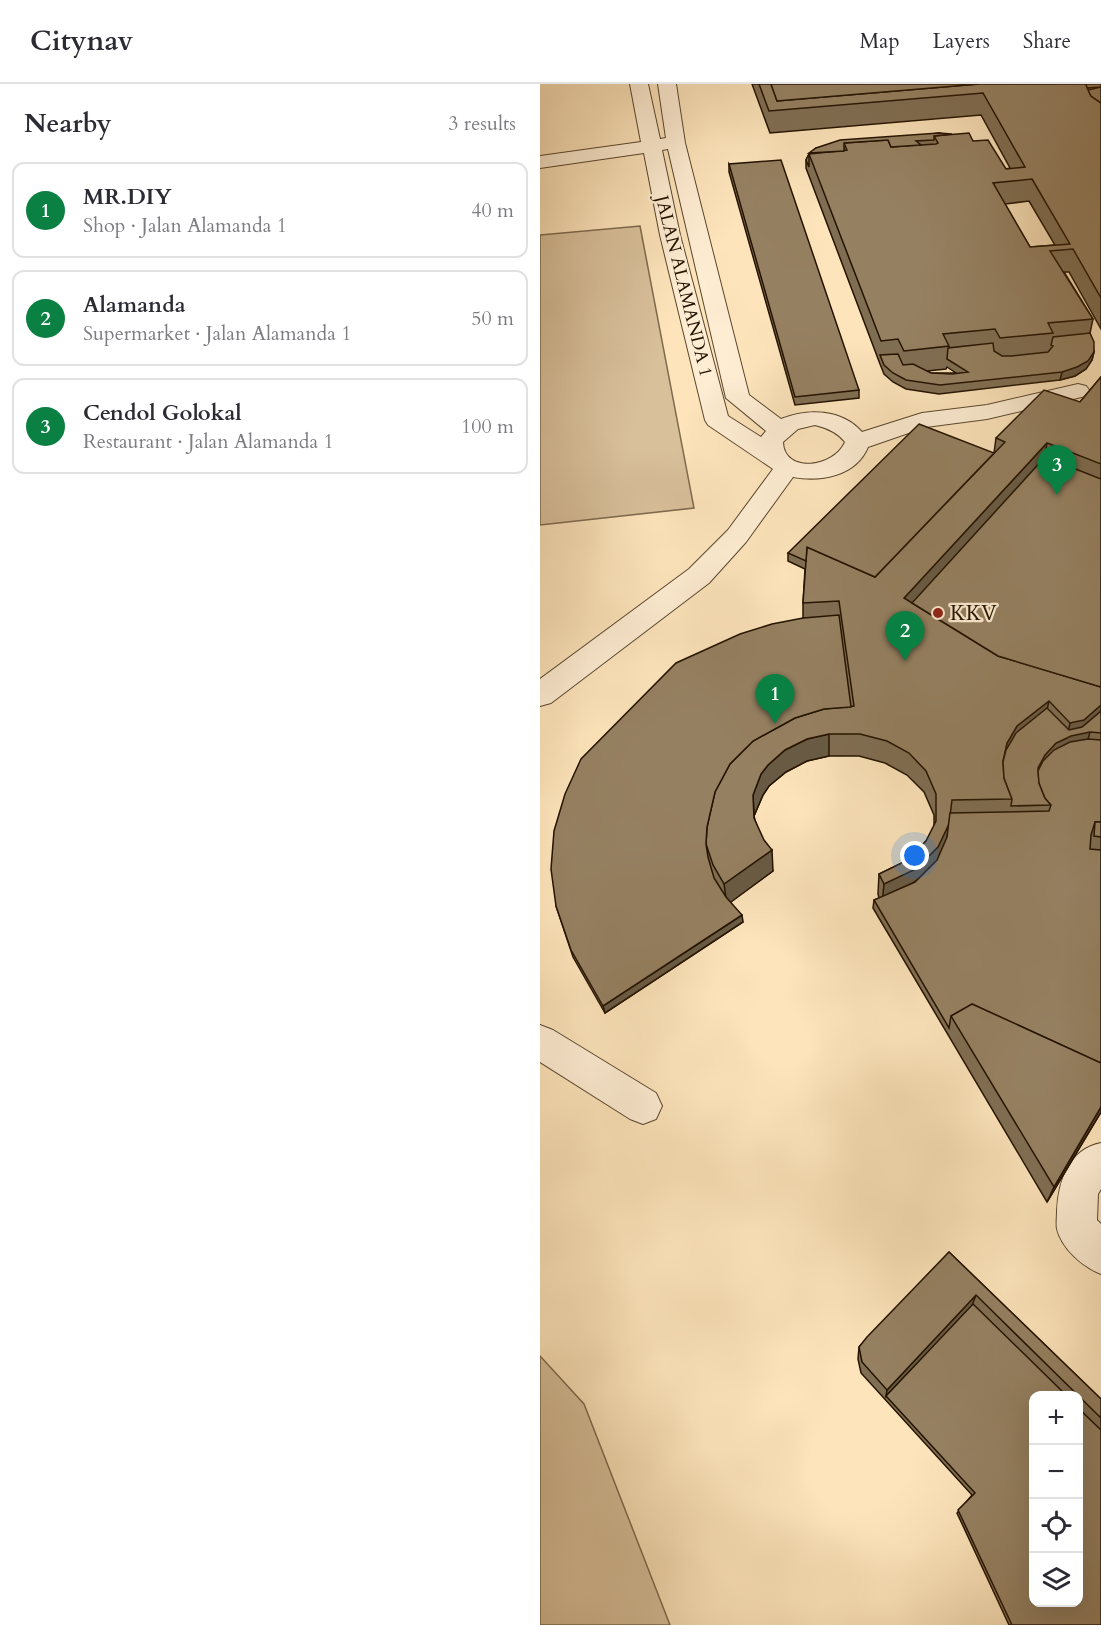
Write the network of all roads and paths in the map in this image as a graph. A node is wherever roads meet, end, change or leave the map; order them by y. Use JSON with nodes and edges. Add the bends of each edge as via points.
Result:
{"nodes":[{"id":1,"x":639,"y":84,"type":"edge"},
{"id":2,"x":667,"y":84,"type":"edge"},
{"id":3,"x":645,"y":117,"type":"junction"},
{"id":4,"x":676,"y":143,"type":"junction"},
{"id":5,"x":651,"y":146,"type":"junction"},
{"id":6,"x":564,"y":159,"type":"junction"},
{"id":7,"x":540,"y":162,"type":"edge"},
{"id":8,"x":1078,"y":392,"type":"dead end"},
{"id":9,"x":779,"y":429,"type":"junction"},
{"id":10,"x":857,"y":442,"type":"junction"},
{"id":11,"x":781,"y":462,"type":"junction"},
{"id":12,"x":540,"y":695,"type":"edge"},
{"id":13,"x":540,"y":1042,"type":"edge"},
{"id":14,"x":643,"y":1106,"type":"dead end"},
{"id":15,"x":1101,"y":1162,"type":"edge"},
{"id":16,"x":1101,"y":1254,"type":"edge"}],
"edges":[{"from":1,"to":3,"type":"street","name":"JALAN ALAMANDA 1"},
{"from":2,"to":4,"type":"street","name":"JALAN ALAMANDA 1"},
{"from":3,"to":5,"type":"street","name":"JALAN ALAMANDA 1"},
{"from":3,"to":6,"type":"street","via":[[626,135]]},
{"from":4,"to":5,"type":"street"},
{"from":4,"to":9,"type":"street","name":"JALAN ALAMANDA 1","via":[[738,398]]},
{"from":5,"to":6,"type":"street"},
{"from":5,"to":11,"type":"street","name":"JALAN ALAMANDA 1","via":[[717,420]]},
{"from":6,"to":7,"type":"street"},
{"from":8,"to":10,"type":"street","via":[[987,412],[922,420]]},
{"from":9,"to":10,"type":"street","via":[[815,418],[850,430]]},
{"from":9,"to":11,"type":"street","via":[[770,443]]},
{"from":10,"to":11,"type":"street","name":"JALAN ALAMANDA 1","via":[[855,454],[842,465],[825,470],[806,471]]},
{"from":11,"to":12,"type":"street","via":[[737,536],[699,576]]},
{"from":13,"to":14,"type":"street"},
{"from":15,"to":16,"type":"street","via":[[1096,1163],[1078,1189],[1077,1228]]}]}
